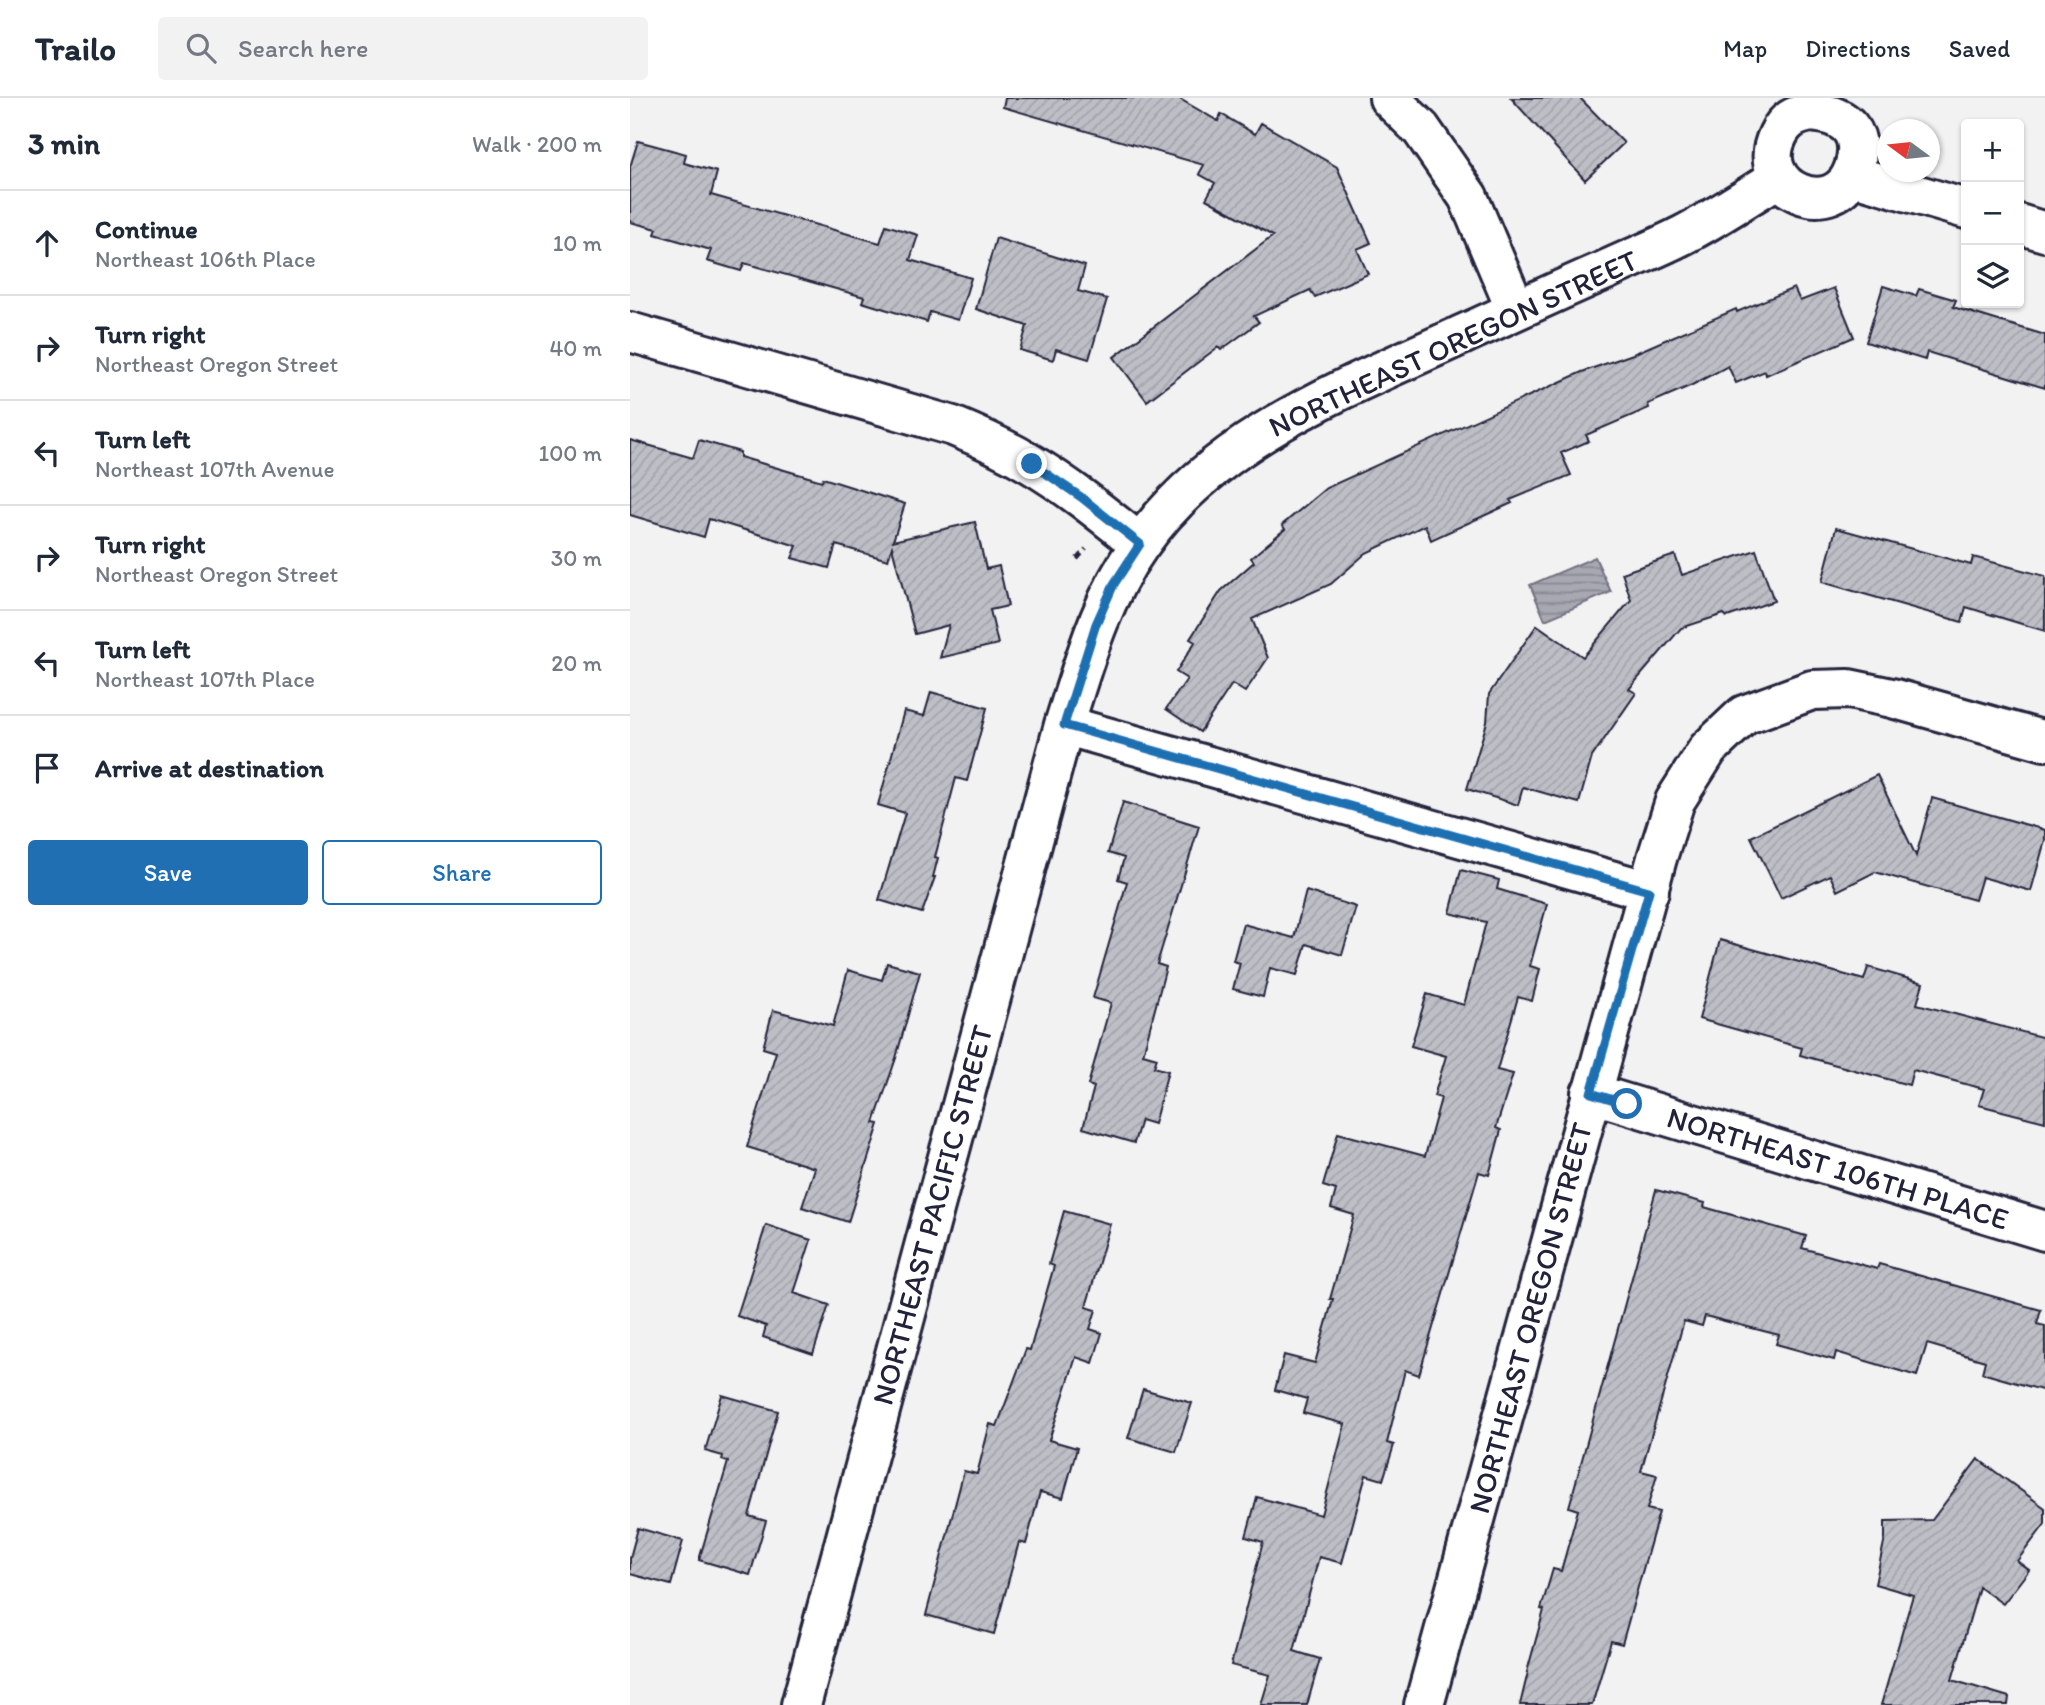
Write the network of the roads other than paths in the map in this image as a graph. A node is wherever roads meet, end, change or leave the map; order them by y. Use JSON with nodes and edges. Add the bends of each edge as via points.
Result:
{"nodes":[{"id":1,"x":1389,"y":98,"type":"edge"},
{"id":2,"x":1835,"y":106,"type":"edge"},
{"id":3,"x":1851,"y":175,"type":"junction"},
{"id":4,"x":1778,"y":178,"type":"junction"},
{"id":5,"x":1961,"y":208,"type":"edge"},
{"id":6,"x":2024,"y":226,"type":"edge"},
{"id":7,"x":2045,"y":232,"type":"edge"},
{"id":8,"x":1516,"y":310,"type":"junction"},
{"id":9,"x":630,"y":332,"type":"edge"},
{"id":10,"x":1140,"y":544,"type":"junction"},
{"id":11,"x":1064,"y":725,"type":"junction"},
{"id":12,"x":2045,"y":741,"type":"edge"},
{"id":13,"x":1649,"y":891,"type":"junction"},
{"id":14,"x":1591,"y":1093,"type":"junction"},
{"id":15,"x":2045,"y":1231,"type":"edge"},
{"id":16,"x":801,"y":1705,"type":"edge"},
{"id":17,"x":1424,"y":1705,"type":"edge"}],
"edges":[{"from":1,"to":8,"type":"street","via":[[1420,129],[1468,198]]},
{"from":2,"to":3,"type":"street","via":[[1855,135],[1858,149]]},
{"from":2,"to":4,"type":"street","via":[[1788,120],[1773,147]]},
{"from":3,"to":4,"type":"street","via":[[1843,187],[1820,197],[1793,191]]},
{"from":3,"to":5,"type":"street"},
{"from":4,"to":8,"type":"street","name":"NORTHEAST OREGON STREET","via":[[1682,236]]},
{"from":6,"to":7,"type":"street"},
{"from":8,"to":10,"type":"street","name":"NORTHEAST OREGON STREET","via":[[1337,392],[1250,440],[1207,472]]},
{"from":9,"to":10,"type":"street","via":[[953,426],[1032,464]]},
{"from":10,"to":11,"type":"street","name":"NORTHEAST OREGON STREET","via":[[1114,584],[1096,624]]},
{"from":11,"to":13,"type":"street"},
{"from":11,"to":16,"type":"street","name":"NORTHEAST PACIFIC STREET"},
{"from":12,"to":13,"type":"street","name":"NORTHEAST OREGON STREET","via":[[1849,689],[1812,690],[1744,715],[1708,750],[1675,801]]},
{"from":13,"to":14,"type":"street","name":"NORTHEAST OREGON STREET"},
{"from":14,"to":15,"type":"street","name":"NORTHEAST 106TH PLACE"},
{"from":14,"to":17,"type":"street","name":"NORTHEAST OREGON STREET"}]}
